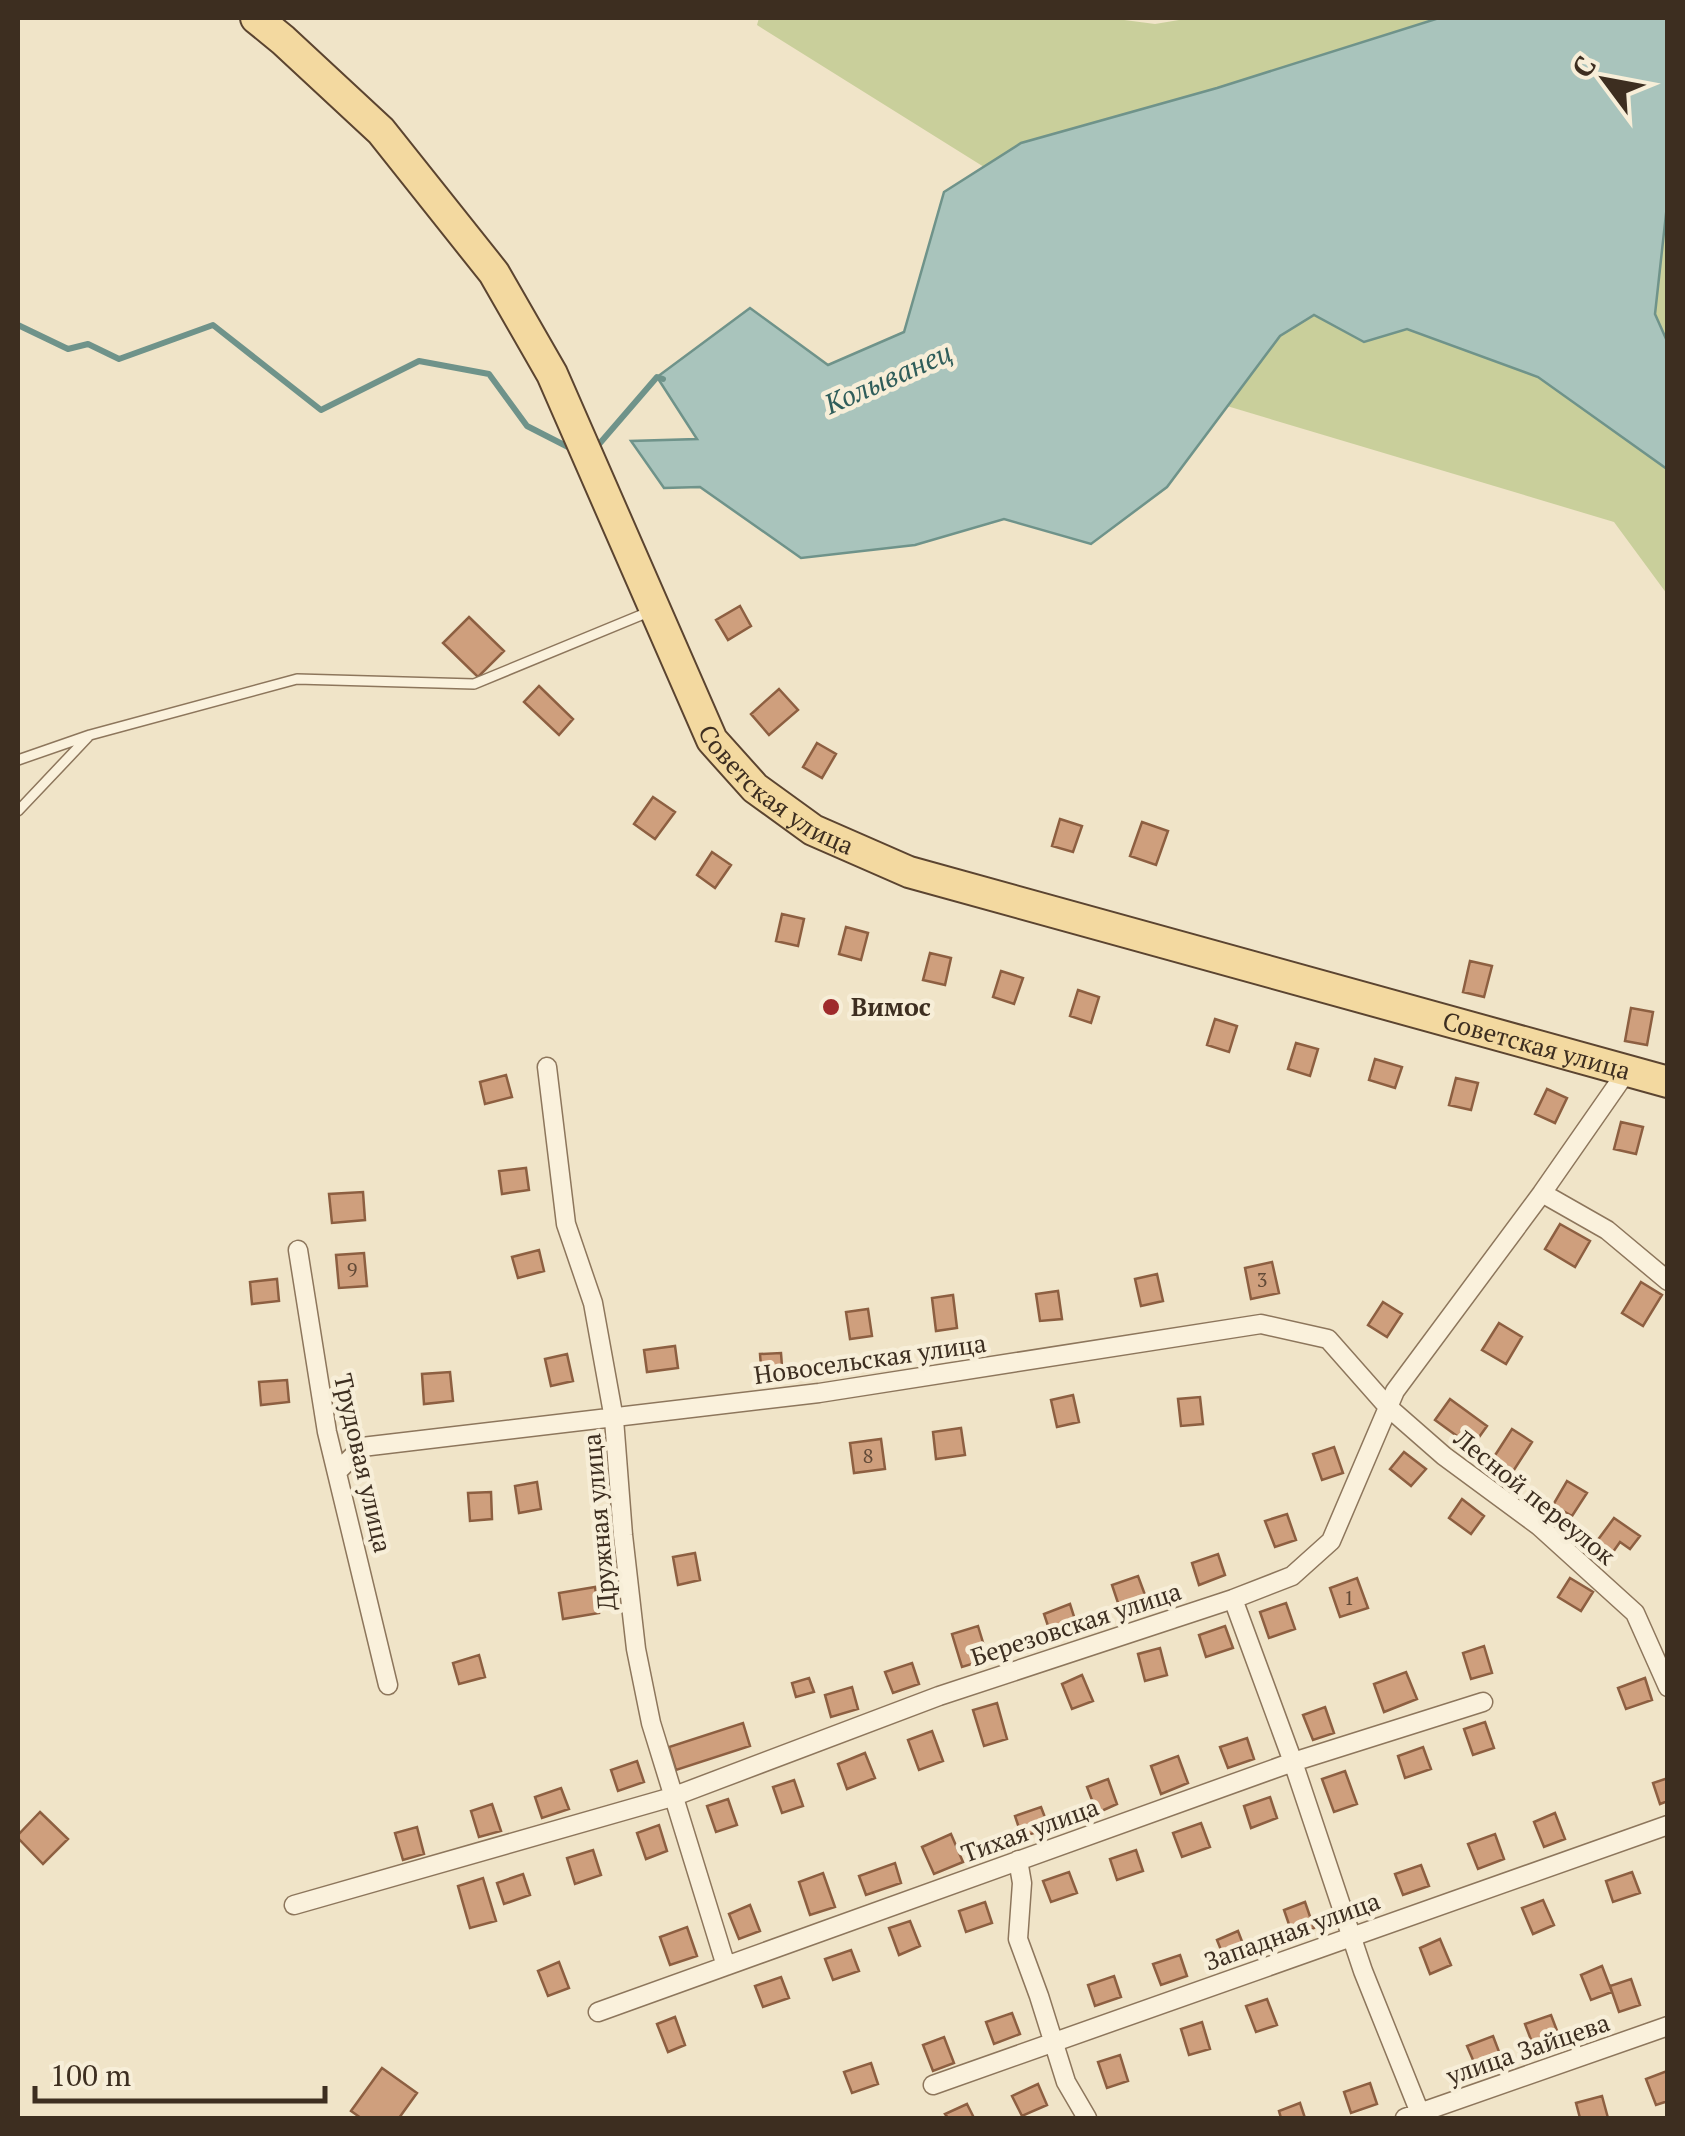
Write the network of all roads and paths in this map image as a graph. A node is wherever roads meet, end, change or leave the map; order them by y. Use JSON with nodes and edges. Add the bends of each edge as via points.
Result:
{"nodes":[{"id":1,"x":256,"y":18,"type":"edge"},
{"id":2,"x":654,"y":610,"type":"junction"},
{"id":3,"x":90,"y":735,"type":"junction"},
{"id":4,"x":18,"y":760,"type":"edge"},
{"id":5,"x":18,"y":811,"type":"edge"},
{"id":6,"x":547,"y":1067,"type":"dead end"},
{"id":7,"x":1627,"y":1071,"type":"junction"},
{"id":8,"x":1668,"y":1082,"type":"edge"},
{"id":9,"x":1542,"y":1193,"type":"junction"},
{"id":10,"x":298,"y":1250,"type":"dead end"},
{"id":11,"x":1668,"y":1282,"type":"edge"},
{"id":12,"x":1388,"y":1407,"type":"junction"},
{"id":13,"x":614,"y":1419,"type":"junction"},
{"id":14,"x":338,"y":1471,"type":"junction"},
{"id":15,"x":1233,"y":1599,"type":"junction"},
{"id":16,"x":1666,"y":1676,"type":"edge"},
{"id":17,"x":388,"y":1685,"type":"dead end"},
{"id":18,"x":1483,"y":1702,"type":"dead end"},
{"id":19,"x":1293,"y":1762,"type":"junction"},
{"id":20,"x":672,"y":1798,"type":"junction"},
{"id":21,"x":1668,"y":1826,"type":"edge"},
{"id":22,"x":1018,"y":1860,"type":"junction"},
{"id":23,"x":294,"y":1905,"type":"dead end"},
{"id":24,"x":1352,"y":1936,"type":"junction"},
{"id":25,"x":726,"y":1966,"type":"junction"},
{"id":26,"x":598,"y":2012,"type":"dead end"},
{"id":27,"x":1668,"y":2026,"type":"edge"},
{"id":28,"x":1053,"y":2042,"type":"junction"},
{"id":29,"x":934,"y":2085,"type":"dead end"},
{"id":30,"x":1416,"y":2117,"type":"edge"},
{"id":31,"x":1088,"y":2118,"type":"edge"}],
"edges":[{"from":1,"to":2,"type":"main road","name":"Советская улица","via":[[381,131],[494,273],[552,374]]},
{"from":2,"to":3,"type":"lane","via":[[474,684],[297,679]]},
{"from":2,"to":7,"type":"main road","name":"Советская улица","via":[[712,740],[755,788],[813,830],[908,872]]},
{"from":3,"to":4,"type":"lane"},
{"from":3,"to":5,"type":"lane"},
{"from":6,"to":13,"type":"street","name":"Дружная улица","via":[[566,1224],[593,1303]]},
{"from":7,"to":8,"type":"main road","name":"Советская улица"},
{"from":7,"to":9,"type":"street","name":"Березовская улица"},
{"from":9,"to":11,"type":"street","via":[[1607,1230]]},
{"from":9,"to":12,"type":"street","name":"Березовская улица"},
{"from":10,"to":14,"type":"street","name":"Трудовая улица"},
{"from":12,"to":13,"type":"street","name":"Новосельская улица","via":[[1328,1340],[1261,1324]]},
{"from":12,"to":15,"type":"street","name":"Березовская улица","via":[[1331,1541],[1292,1576]]},
{"from":12,"to":16,"type":"street","name":"Лесной переулок","via":[[1539,1526],[1635,1613]]},
{"from":13,"to":14,"type":"street","name":"Новосельская улица","via":[[362,1446]]},
{"from":13,"to":20,"type":"street","name":"Дружная улица","via":[[636,1649]]},
{"from":14,"to":17,"type":"street","name":"Трудовая улица"},
{"from":15,"to":19,"type":"street"},
{"from":15,"to":20,"type":"street","name":"Березовская улица","via":[[939,1696]]},
{"from":18,"to":19,"type":"street","name":"Тихая улица"},
{"from":19,"to":22,"type":"street","name":"Тихая улица"},
{"from":19,"to":24,"type":"street"},
{"from":20,"to":23,"type":"street","name":"Березовская улица"},
{"from":20,"to":25,"type":"street","name":"Дружная улица"},
{"from":21,"to":24,"type":"street","name":"Западная улица"},
{"from":22,"to":25,"type":"street","name":"Тихая улица"},
{"from":22,"to":28,"type":"street","via":[[1018,1939]]},
{"from":24,"to":28,"type":"street","name":"Западная улица"},
{"from":24,"to":30,"type":"street"},
{"from":25,"to":26,"type":"street","name":"Тихая улица"},
{"from":27,"to":30,"type":"street","name":"улица Зайцева"},
{"from":28,"to":29,"type":"street","name":"Западная улица"},
{"from":28,"to":31,"type":"street"}]}
